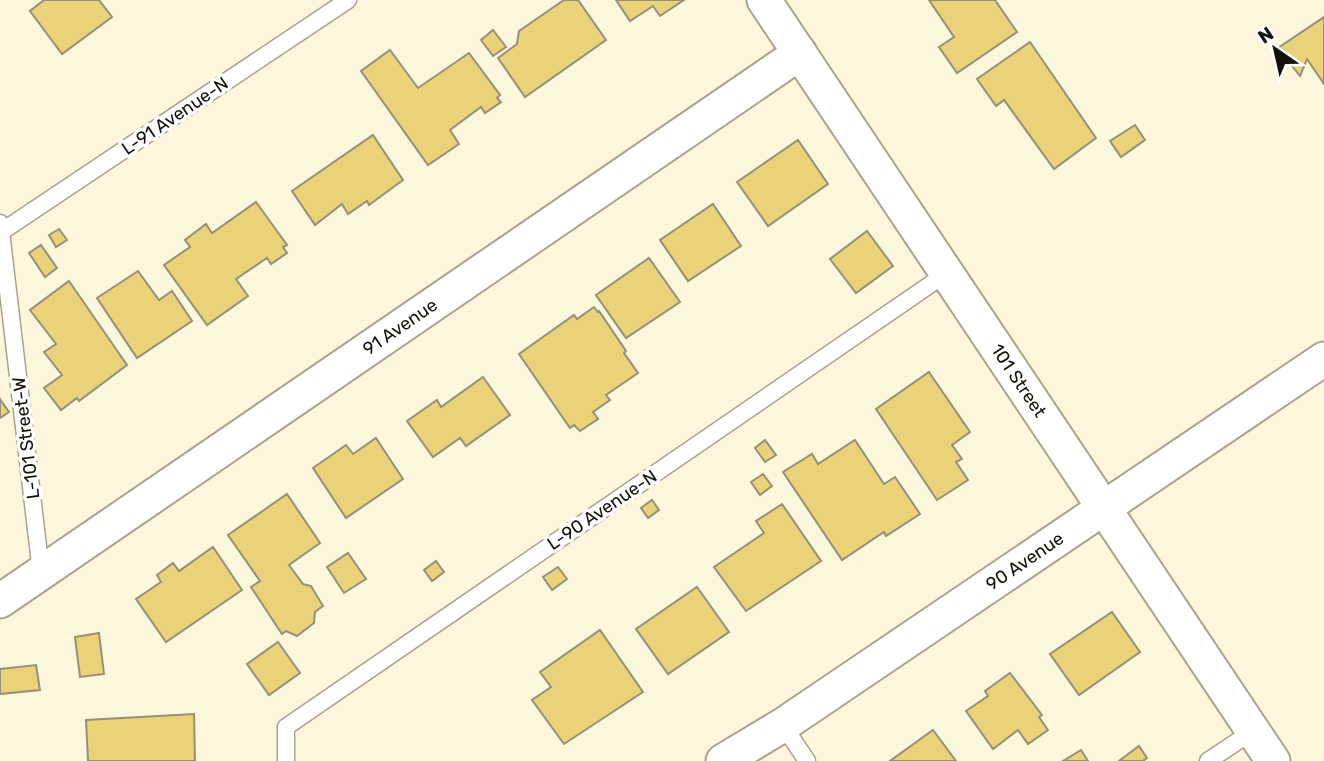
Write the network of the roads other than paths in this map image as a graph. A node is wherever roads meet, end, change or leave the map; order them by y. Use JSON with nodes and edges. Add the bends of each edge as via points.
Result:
{"nodes":[{"id":1,"x":348,"y":0,"type":"edge"},
{"id":2,"x":764,"y":0,"type":"edge"},
{"id":3,"x":800,"y":53,"type":"junction"},
{"id":4,"x":1,"y":226,"type":"edge"},
{"id":5,"x":947,"y":273,"type":"junction"},
{"id":6,"x":1324,"y":359,"type":"edge"},
{"id":7,"x":1103,"y":507,"type":"junction"},
{"id":8,"x":41,"y":572,"type":"junction"},
{"id":9,"x":0,"y":601,"type":"edge"},
{"id":10,"x":783,"y":725,"type":"junction"},
{"id":11,"x":1253,"y":731,"type":"junction"},
{"id":12,"x":286,"y":761,"type":"edge"},
{"id":13,"x":723,"y":761,"type":"edge"},
{"id":14,"x":807,"y":761,"type":"edge"},
{"id":15,"x":1208,"y":761,"type":"edge"},
{"id":16,"x":1273,"y":761,"type":"edge"}],
"edges":[{"from":1,"to":4,"type":"lane","name":"L-91 Avenue-N"},
{"from":2,"to":3,"type":"street","name":"101 Street"},
{"from":3,"to":5,"type":"street","name":"101 Street"},
{"from":3,"to":8,"type":"street","name":"91 Avenue"},
{"from":4,"to":8,"type":"lane","name":"L-101 Street-W"},
{"from":5,"to":7,"type":"street","name":"101 Street"},
{"from":5,"to":12,"type":"lane","name":"L-90 Avenue-N","via":[[286,727]]},
{"from":6,"to":7,"type":"street","name":"90 Avenue"},
{"from":7,"to":10,"type":"street","name":"90 Avenue"},
{"from":7,"to":11,"type":"street","name":"101 Street"},
{"from":8,"to":9,"type":"street","name":"91 Avenue"},
{"from":10,"to":13,"type":"street","name":"90 Avenue"},
{"from":10,"to":14,"type":"lane"},
{"from":11,"to":15,"type":"lane"},
{"from":11,"to":16,"type":"street","name":"101 Street"}]}
